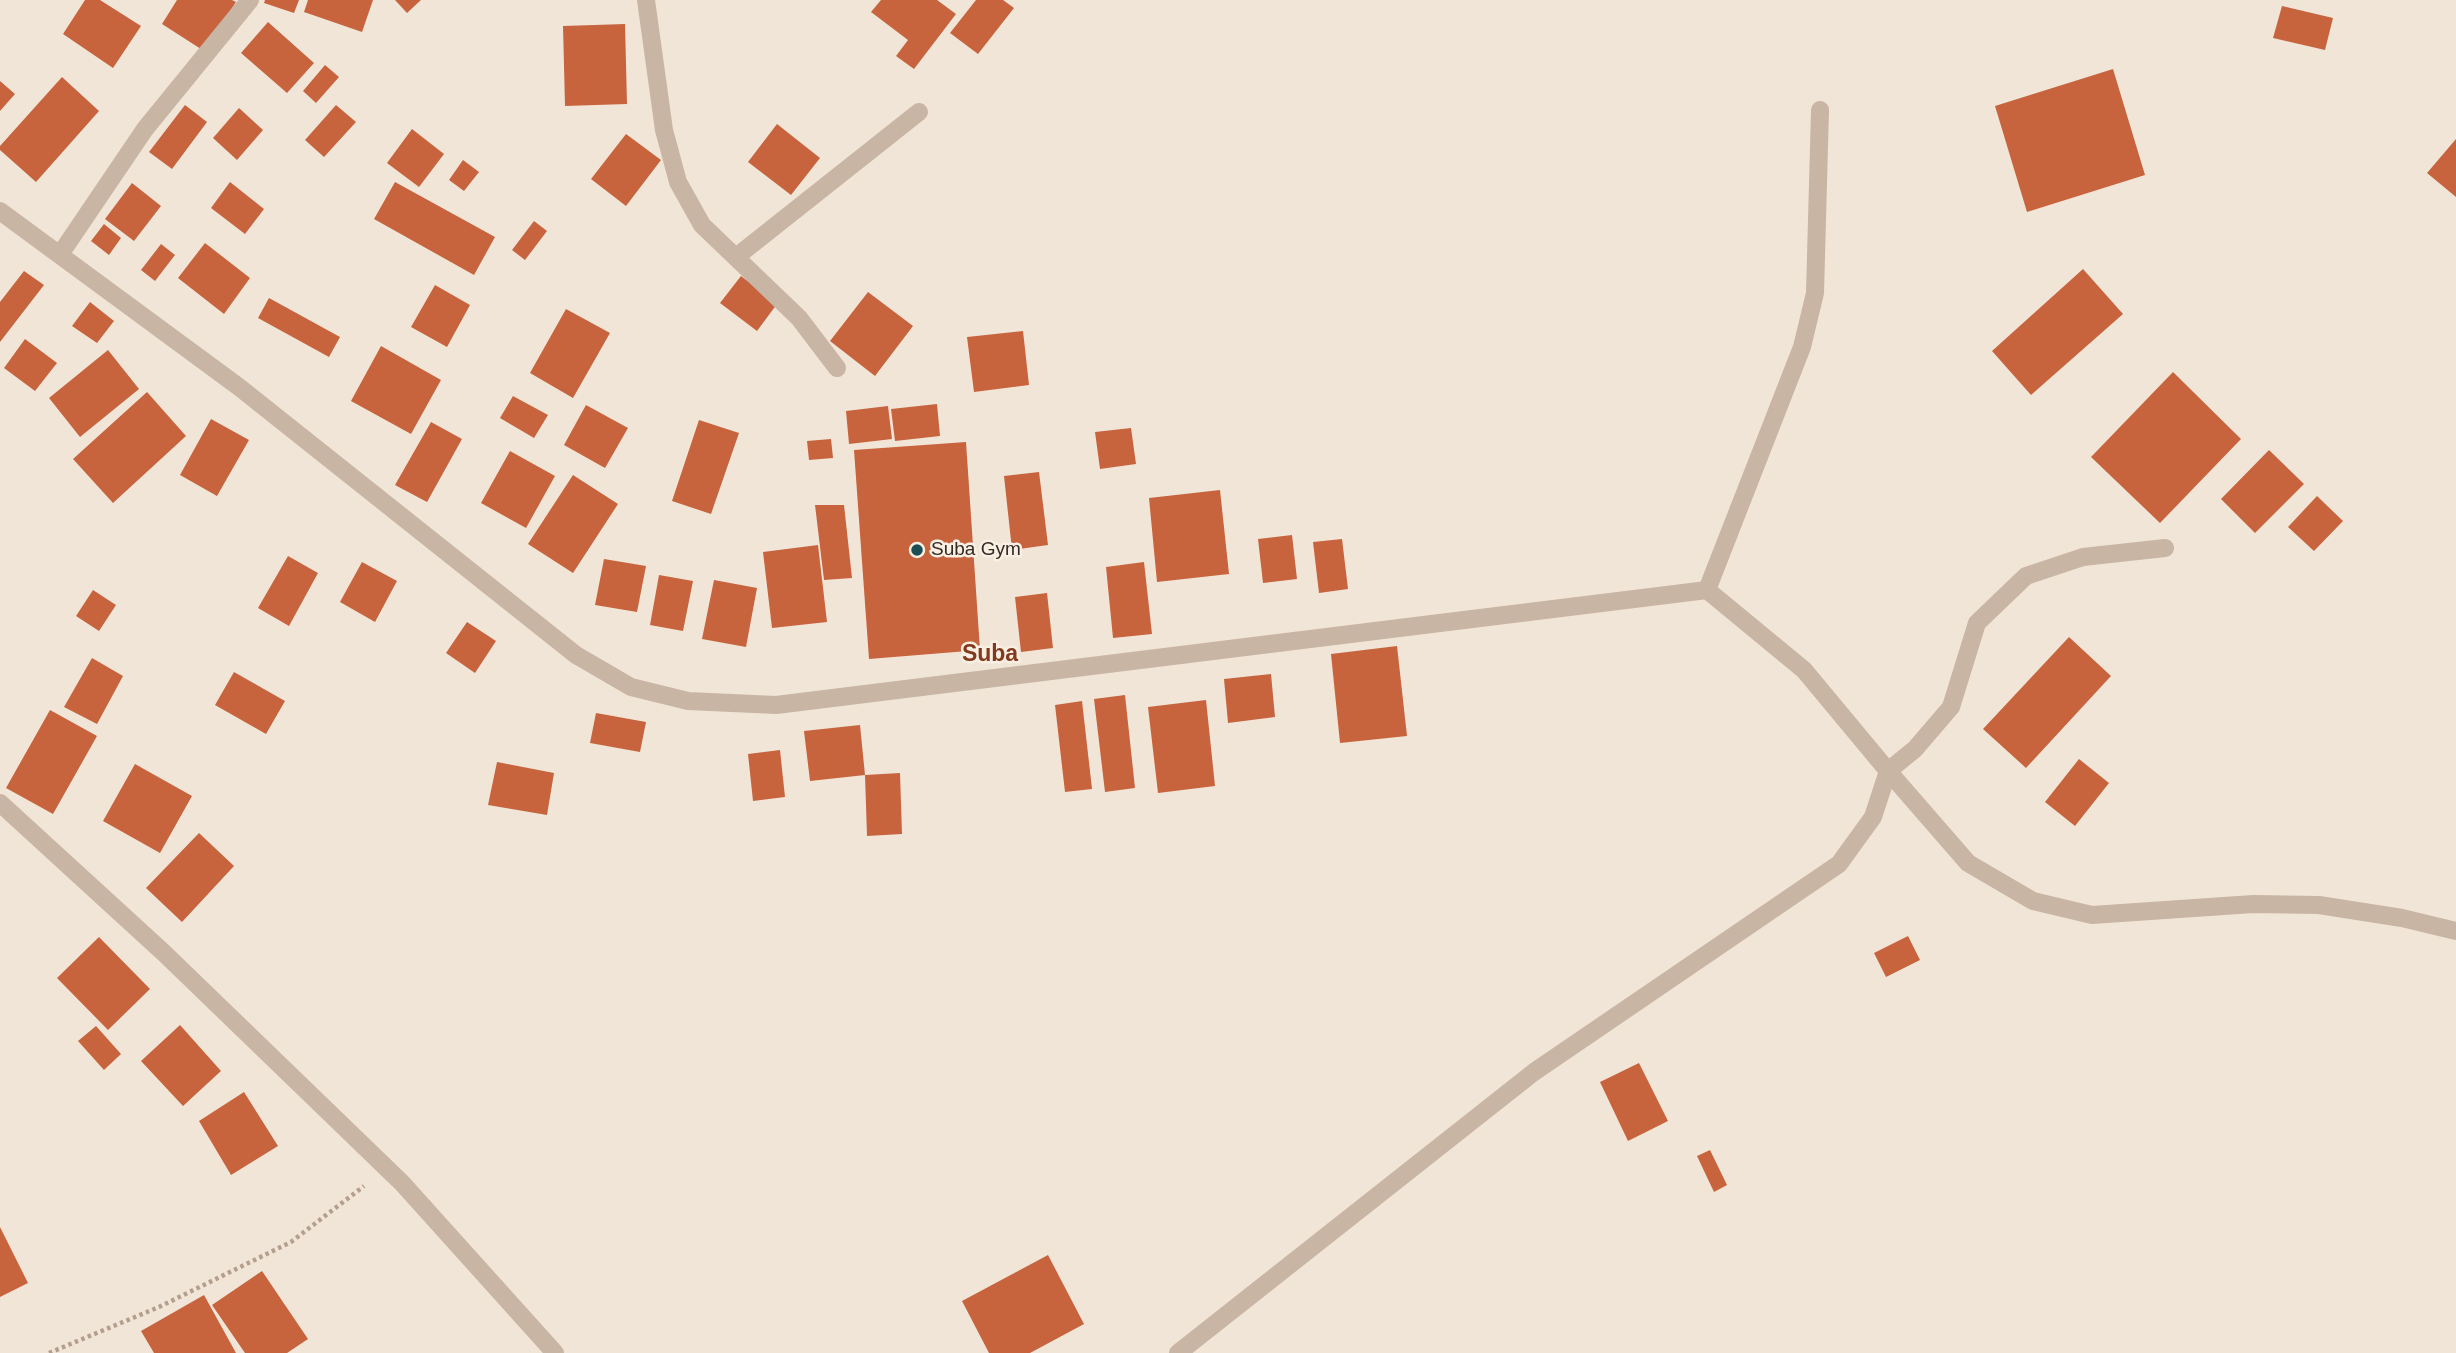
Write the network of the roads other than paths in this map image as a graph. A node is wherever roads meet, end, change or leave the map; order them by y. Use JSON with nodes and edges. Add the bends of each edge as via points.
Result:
{"nodes":[{"id":1,"x":250,"y":0,"type":"edge"},
{"id":2,"x":646,"y":0,"type":"edge"},
{"id":3,"x":1820,"y":110,"type":"dead end"},
{"id":4,"x":919,"y":112,"type":"dead end"},
{"id":5,"x":0,"y":211,"type":"edge"},
{"id":6,"x":61,"y":253,"type":"junction"},
{"id":7,"x":736,"y":257,"type":"junction"},
{"id":8,"x":838,"y":368,"type":"dead end"},
{"id":9,"x":2165,"y":548,"type":"dead end"},
{"id":10,"x":1707,"y":590,"type":"junction"},
{"id":11,"x":1888,"y":771,"type":"junction"},
{"id":12,"x":0,"y":803,"type":"edge"},
{"id":13,"x":2456,"y":932,"type":"edge"},
{"id":14,"x":555,"y":1353,"type":"edge"},
{"id":15,"x":1178,"y":1353,"type":"edge"}],
"edges":[{"from":1,"to":6,"type":"street","via":[[145,129]]},
{"from":2,"to":7,"type":"street","via":[[664,130],[678,182],[702,225]]},
{"from":3,"to":10,"type":"street","via":[[1815,293],[1805,333]]},
{"from":4,"to":7,"type":"street"},
{"from":5,"to":6,"type":"street"},
{"from":6,"to":10,"type":"street","via":[[239,387],[576,655],[631,687],[688,701],[776,705]]},
{"from":7,"to":8,"type":"street","via":[[799,318]]},
{"from":9,"to":11,"type":"street","via":[[2083,557],[2026,576],[1978,623],[1951,707],[1915,749]]},
{"from":10,"to":11,"type":"street","via":[[1804,670]]},
{"from":11,"to":13,"type":"street","via":[[1968,863],[2033,901],[2092,915],[2253,904],[2319,905]]},
{"from":11,"to":15,"type":"street","via":[[1872,817],[1839,864],[1534,1072]]},
{"from":12,"to":14,"type":"street","via":[[387,1168]]}]}
